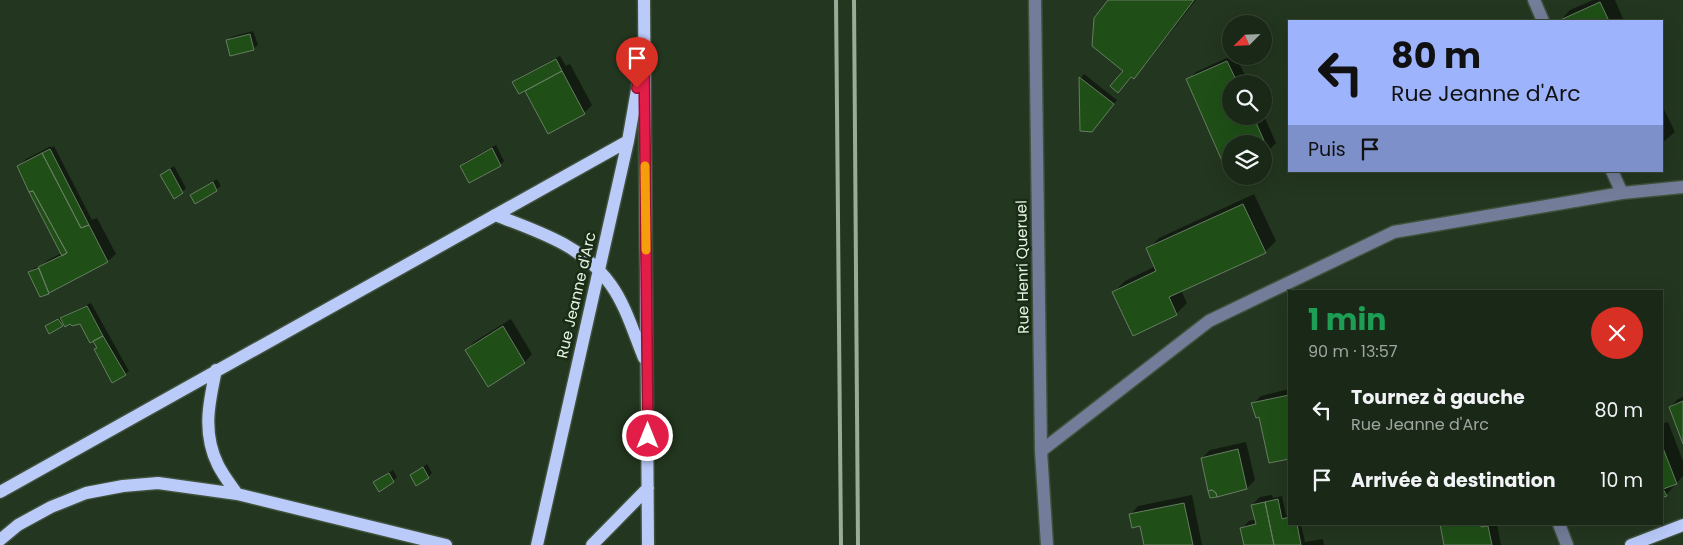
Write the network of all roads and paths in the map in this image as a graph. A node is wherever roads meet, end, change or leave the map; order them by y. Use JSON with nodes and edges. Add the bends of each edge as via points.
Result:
{"nodes":[{"id":1,"x":644,"y":0,"type":"edge"},
{"id":2,"x":1036,"y":0,"type":"edge"},
{"id":3,"x":1534,"y":0,"type":"edge"},
{"id":4,"x":1544,"y":20,"type":"edge"},
{"id":5,"x":644,"y":52,"type":"junction"},
{"id":6,"x":628,"y":141,"type":"junction"},
{"id":7,"x":1612,"y":172,"type":"edge"},
{"id":8,"x":1683,"y":187,"type":"edge"},
{"id":9,"x":1622,"y":193,"type":"junction"},
{"id":10,"x":495,"y":215,"type":"junction"},
{"id":11,"x":598,"y":271,"type":"junction"},
{"id":12,"x":647,"y":365,"type":"junction"},
{"id":13,"x":216,"y":370,"type":"junction"},
{"id":14,"x":1041,"y":451,"type":"junction"},
{"id":15,"x":648,"y":488,"type":"junction"},
{"id":16,"x":0,"y":492,"type":"edge"},
{"id":17,"x":236,"y":494,"type":"junction"},
{"id":18,"x":1683,"y":524,"type":"edge"},
{"id":19,"x":1559,"y":525,"type":"edge"},
{"id":20,"x":0,"y":540,"type":"edge"},
{"id":21,"x":1049,"y":541,"type":"edge"},
{"id":22,"x":446,"y":545,"type":"edge"},
{"id":23,"x":537,"y":545,"type":"edge"},
{"id":24,"x":592,"y":545,"type":"edge"},
{"id":25,"x":648,"y":545,"type":"edge"},
{"id":26,"x":1568,"y":545,"type":"edge"},
{"id":27,"x":1631,"y":545,"type":"edge"}],
"edges":[{"from":1,"to":5,"type":"main road","name":"Rue Jeanne d'Arc"},
{"from":2,"to":14,"type":"street","name":"Rue Henri Queruel"},
{"from":3,"to":4,"type":"street"},
{"from":5,"to":6,"type":"main road","name":"Rue Jeanne d'Arc"},
{"from":5,"to":12,"type":"main road","name":"Rue Jeanne d'Arc"},
{"from":6,"to":10,"type":"main road"},
{"from":6,"to":11,"type":"main road","name":"Rue Jeanne d'Arc"},
{"from":7,"to":9,"type":"street"},
{"from":8,"to":9,"type":"street"},
{"from":9,"to":14,"type":"street","via":[[1394,232],[1209,321]]},
{"from":10,"to":11,"type":"main road","via":[[552,237]]},
{"from":10,"to":13,"type":"main road"},
{"from":11,"to":12,"type":"main road","via":[[611,285]]},
{"from":11,"to":23,"type":"main road","name":"Rue Jeanne d'Arc"},
{"from":12,"to":15,"type":"main road","name":"Rue Jeanne d'Arc"},
{"from":13,"to":16,"type":"main road"},
{"from":13,"to":17,"type":"main road","via":[[208,404],[210,445]]},
{"from":14,"to":21,"type":"street","name":"Rue Henri Queruel"},
{"from":15,"to":24,"type":"main road"},
{"from":15,"to":25,"type":"main road","name":"Rue Jeanne d'Arc"},
{"from":17,"to":20,"type":"main road","via":[[158,483],[86,493],[18,525]]},
{"from":17,"to":22,"type":"main road"},
{"from":18,"to":27,"type":"main road"},
{"from":19,"to":26,"type":"street"}]}
